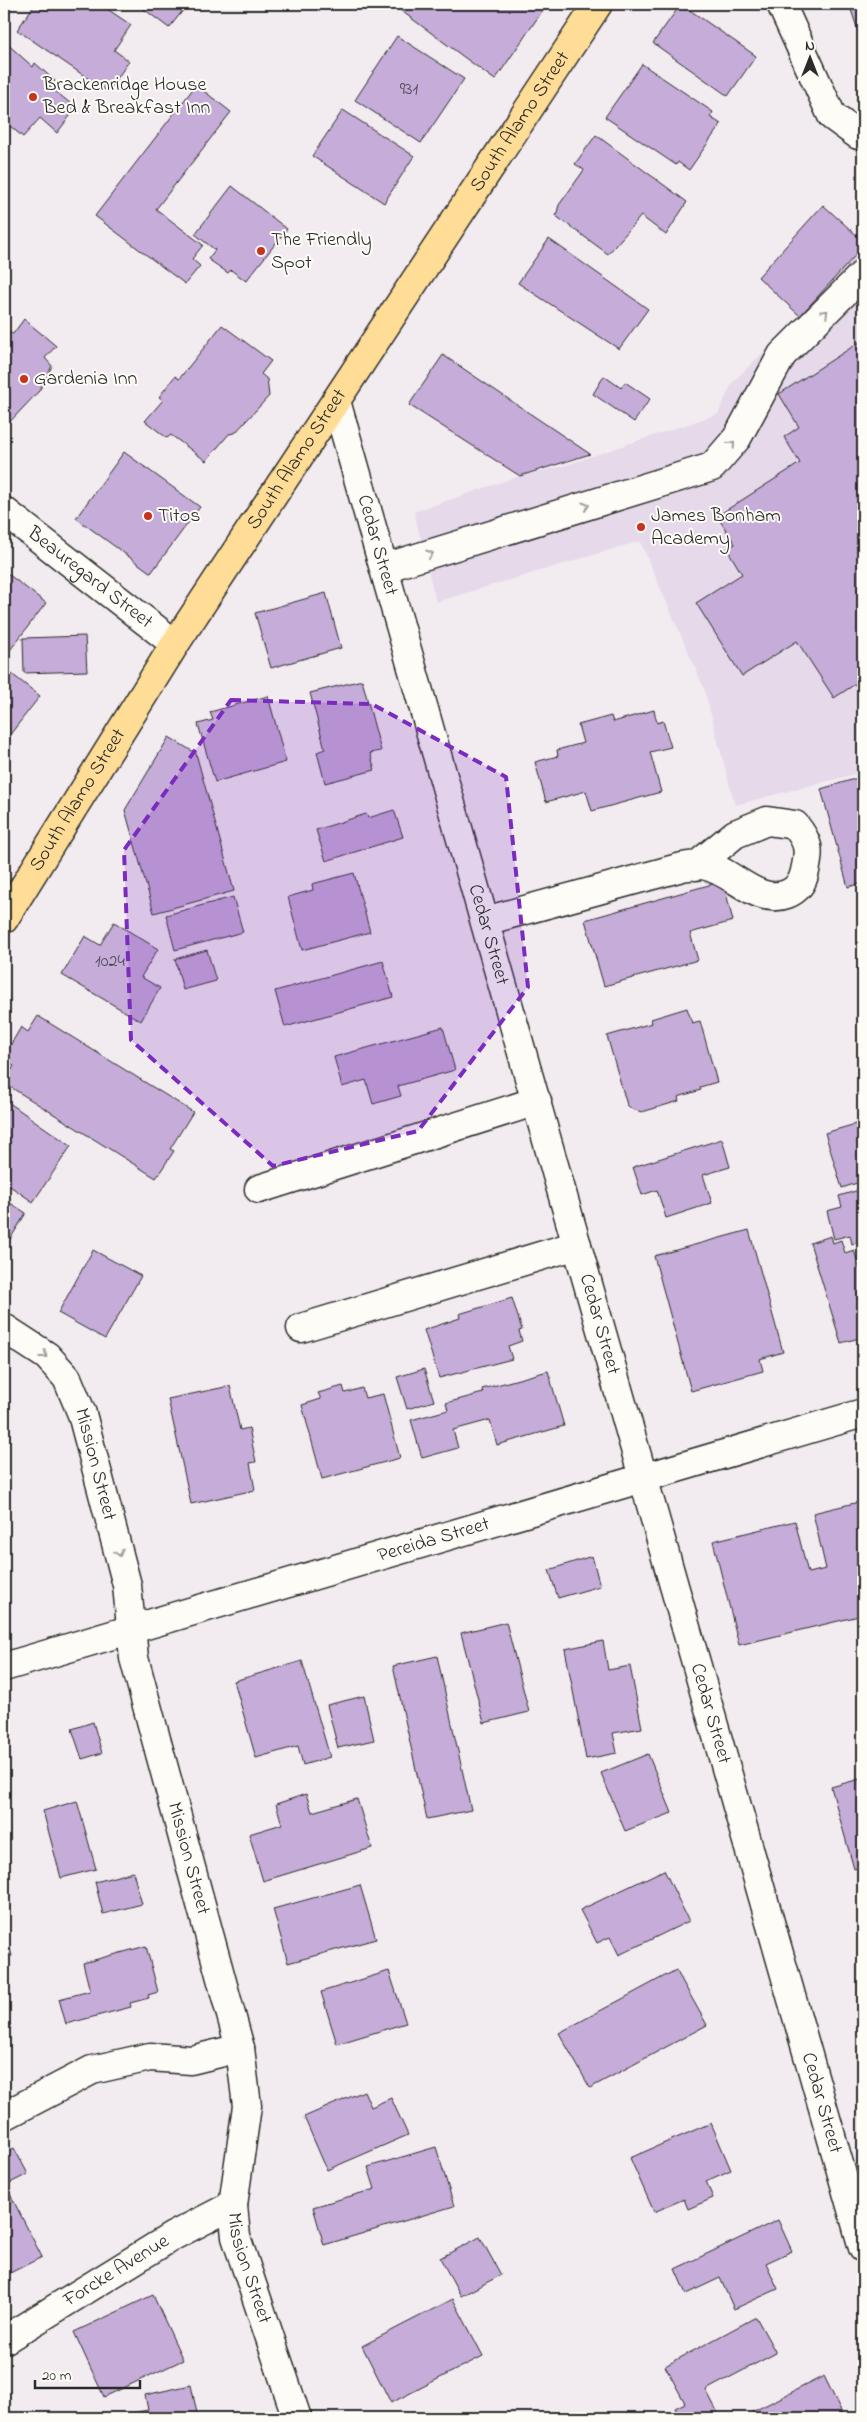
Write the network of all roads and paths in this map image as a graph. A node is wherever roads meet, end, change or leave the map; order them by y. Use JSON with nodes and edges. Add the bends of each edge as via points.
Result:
{"nodes":[{"id":1,"x":598,"y":4,"type":"edge"},
{"id":2,"x":781,"y":4,"type":"edge"},
{"id":3,"x":863,"y":135,"type":"edge"},
{"id":4,"x":863,"y":274,"type":"edge"},
{"id":5,"x":336,"y":401,"type":"junction"},
{"id":6,"x":4,"y":511,"type":"edge"},
{"id":7,"x":384,"y":568,"type":"junction"},
{"id":8,"x":175,"y":644,"type":"junction"},
{"id":9,"x":696,"y":866,"type":"dead end"},
{"id":10,"x":4,"y":919,"type":"edge"},
{"id":11,"x":485,"y":921,"type":"junction"},
{"id":12,"x":536,"y":1101,"type":"junction"},
{"id":13,"x":259,"y":1189,"type":"dead end"},
{"id":14,"x":577,"y":1244,"type":"junction"},
{"id":15,"x":4,"y":1328,"type":"edge"},
{"id":16,"x":301,"y":1328,"type":"dead end"},
{"id":17,"x":863,"y":1413,"type":"edge"},
{"id":18,"x":644,"y":1478,"type":"junction"},
{"id":19,"x":131,"y":1629,"type":"junction"},
{"id":20,"x":4,"y":1667,"type":"edge"},
{"id":21,"x":240,"y":2048,"type":"junction"},
{"id":22,"x":4,"y":2116,"type":"edge"},
{"id":23,"x":233,"y":2205,"type":"junction"},
{"id":24,"x":863,"y":2248,"type":"edge"},
{"id":25,"x":4,"y":2340,"type":"edge"},
{"id":26,"x":297,"y":2418,"type":"edge"}],
"edges":[{"from":1,"to":5,"type":"main road","name":"South Alamo Street"},
{"from":2,"to":3,"type":"street","via":[[832,116],[858,135]]},
{"from":7,"to":4,"type":"street","one_way":true,"via":[[712,467],[737,438],[782,355]]},
{"from":5,"to":7,"type":"street","name":"Cedar Street"},
{"from":5,"to":8,"type":"main road","name":"South Alamo Street"},
{"from":6,"to":8,"type":"street","name":"Beauregard Street"},
{"from":7,"to":11,"type":"street","name":"Cedar Street"},
{"from":8,"to":10,"type":"main road","name":"South Alamo Street"},
{"from":9,"to":11,"type":"street","via":[[682,867]]},
{"from":11,"to":12,"type":"street","name":"Cedar Street"},
{"from":12,"to":13,"type":"street"},
{"from":12,"to":14,"type":"street","name":"Cedar Street"},
{"from":14,"to":16,"type":"street"},
{"from":14,"to":18,"type":"street","name":"Cedar Street"},
{"from":15,"to":19,"type":"street","name":"Mission Street","one_way":true,"via":[[47,1356],[67,1378],[82,1414],[127,1585]]},
{"from":17,"to":18,"type":"street","name":"Pereida Street"},
{"from":18,"to":19,"type":"street","name":"Pereida Street"},
{"from":18,"to":24,"type":"street","name":"Cedar Street"},
{"from":19,"to":20,"type":"street","name":"Pereida Street"},
{"from":19,"to":21,"type":"street","name":"Mission Street","via":[[134,1658]]},
{"from":21,"to":22,"type":"street","via":[[191,2060],[150,2058],[92,2070]]},
{"from":21,"to":23,"type":"street","name":"Mission Street","via":[[247,2106]]},
{"from":23,"to":25,"type":"street","name":"Forcke Avenue","via":[[173,2236]]},
{"from":23,"to":26,"type":"street","name":"Mission Street","via":[[236,2237]]}]}
